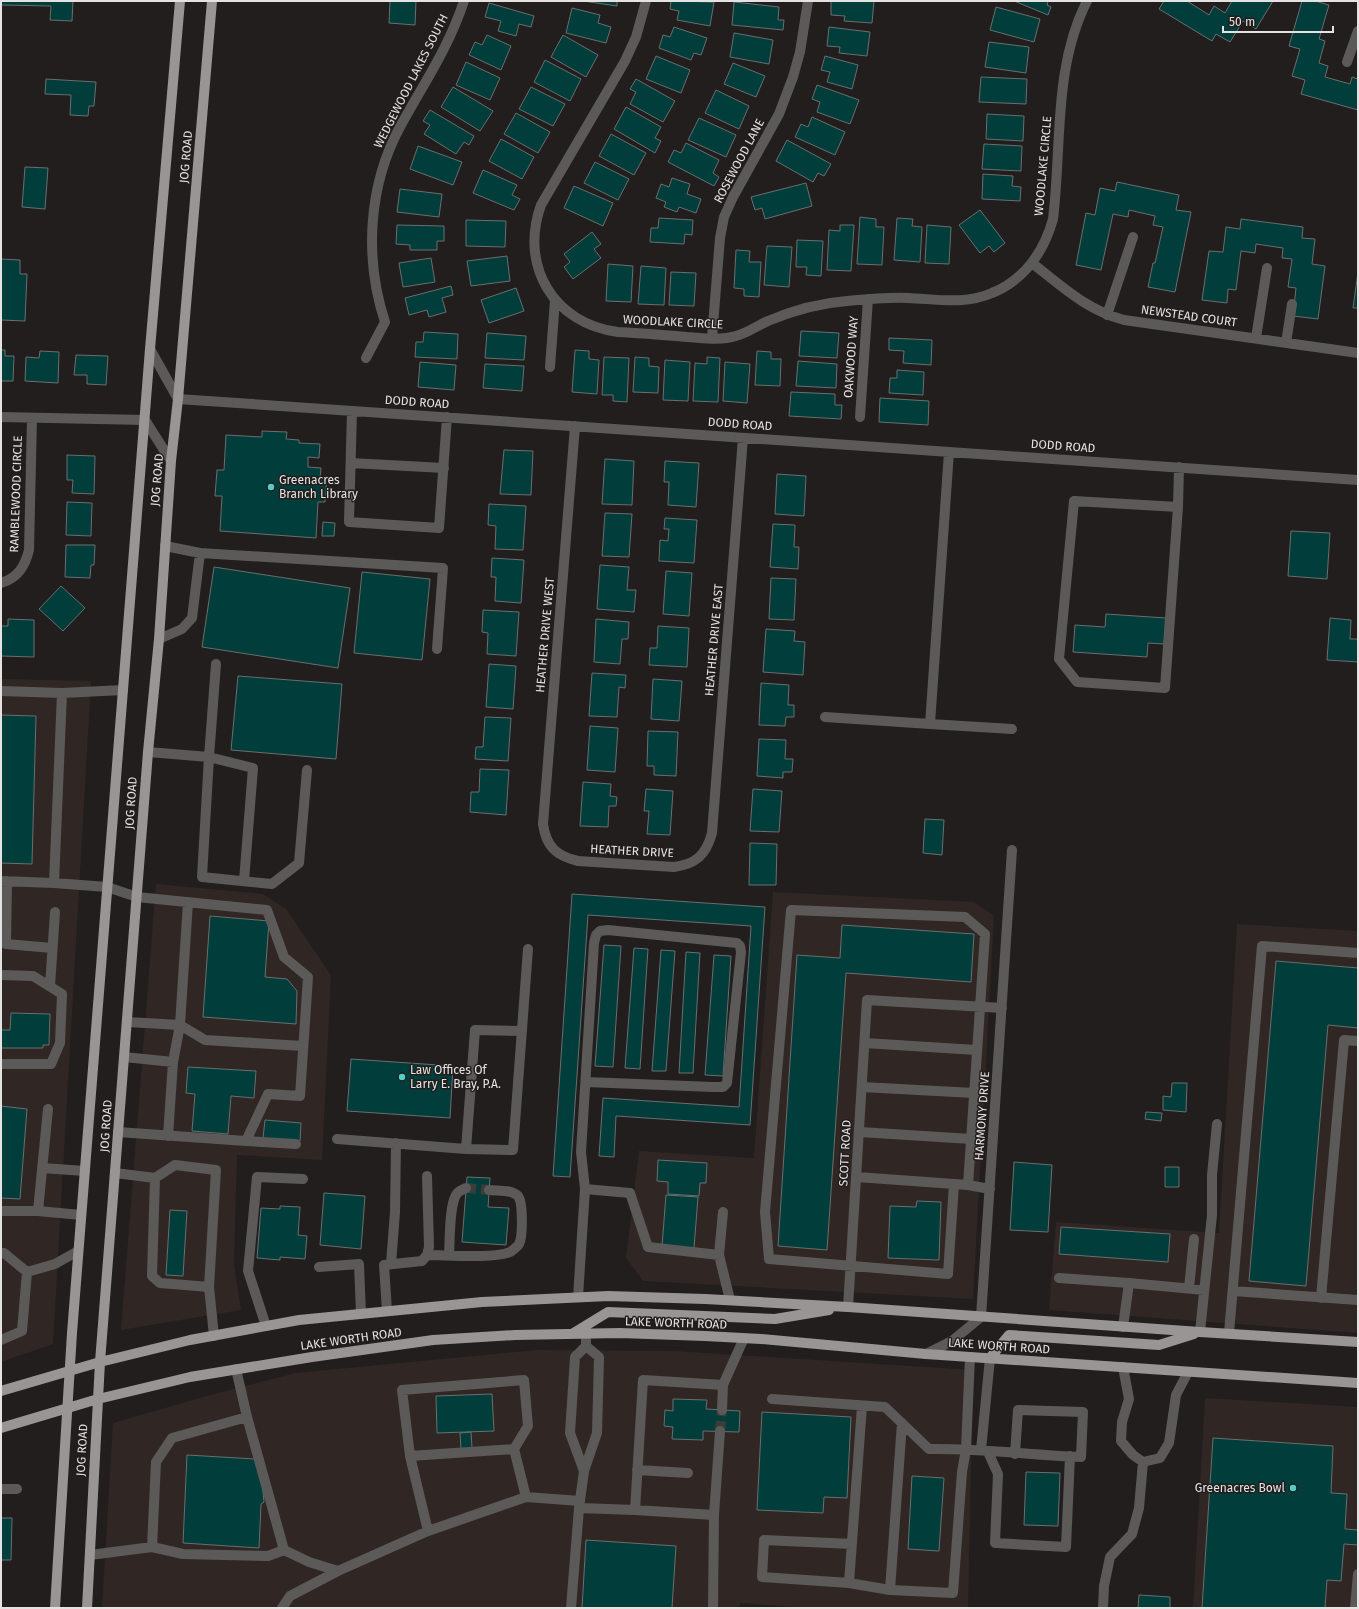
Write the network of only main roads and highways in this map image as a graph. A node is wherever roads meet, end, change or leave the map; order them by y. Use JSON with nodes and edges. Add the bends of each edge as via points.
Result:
{"nodes":[{"id":1,"x":180,"y":1,"type":"edge"},
{"id":2,"x":212,"y":1,"type":"edge"},
{"id":3,"x":848,"y":1307,"type":"junction"},
{"id":4,"x":1200,"y":1332,"type":"junction"},
{"id":5,"x":571,"y":1334,"type":"junction"},
{"id":6,"x":1358,"y":1342,"type":"edge"},
{"id":7,"x":990,"y":1358,"type":"junction"},
{"id":8,"x":100,"y":1362,"type":"junction"},
{"id":9,"x":69,"y":1371,"type":"junction"},
{"id":10,"x":1358,"y":1383,"type":"edge"},
{"id":11,"x":1,"y":1391,"type":"edge"},
{"id":12,"x":98,"y":1400,"type":"junction"},
{"id":13,"x":67,"y":1409,"type":"junction"},
{"id":14,"x":1,"y":1428,"type":"edge"},
{"id":15,"x":56,"y":1608,"type":"edge"},
{"id":16,"x":87,"y":1608,"type":"edge"}],
"edges":[{"from":1,"to":9,"type":"main road","name":"JOG ROAD"},
{"from":2,"to":8,"type":"main road","name":"JOG ROAD","via":[[148,752]]},
{"from":3,"to":4,"type":"main road","name":"LAKE WORTH ROAD"},
{"from":3,"to":5,"type":"main road","via":[[775,1319],[608,1312]]},
{"from":3,"to":8,"type":"main road","name":"LAKE WORTH ROAD","via":[[608,1296],[482,1302],[299,1320],[190,1340]]},
{"from":4,"to":6,"type":"main road","name":"LAKE WORTH ROAD"},
{"from":4,"to":7,"type":"main road","via":[[1159,1345],[1008,1335]]},
{"from":5,"to":7,"type":"main road","name":"LAKE WORTH ROAD","via":[[620,1333],[744,1338]]},
{"from":5,"to":12,"type":"main road","name":"LAKE WORTH ROAD","via":[[433,1340],[312,1356],[190,1377]]},
{"from":7,"to":10,"type":"main road","name":"LAKE WORTH ROAD"},
{"from":8,"to":9,"type":"main road","name":"LAKE WORTH ROAD"},
{"from":8,"to":12,"type":"main road","name":"JOG ROAD"},
{"from":9,"to":11,"type":"main road","name":"LAKE WORTH ROAD"},
{"from":9,"to":13,"type":"main road","name":"JOG ROAD"},
{"from":12,"to":13,"type":"main road","name":"LAKE WORTH ROAD"},
{"from":12,"to":16,"type":"main road","name":"JOG ROAD"},
{"from":13,"to":14,"type":"main road","name":"LAKE WORTH ROAD"},
{"from":13,"to":15,"type":"main road","name":"JOG ROAD"}]}
